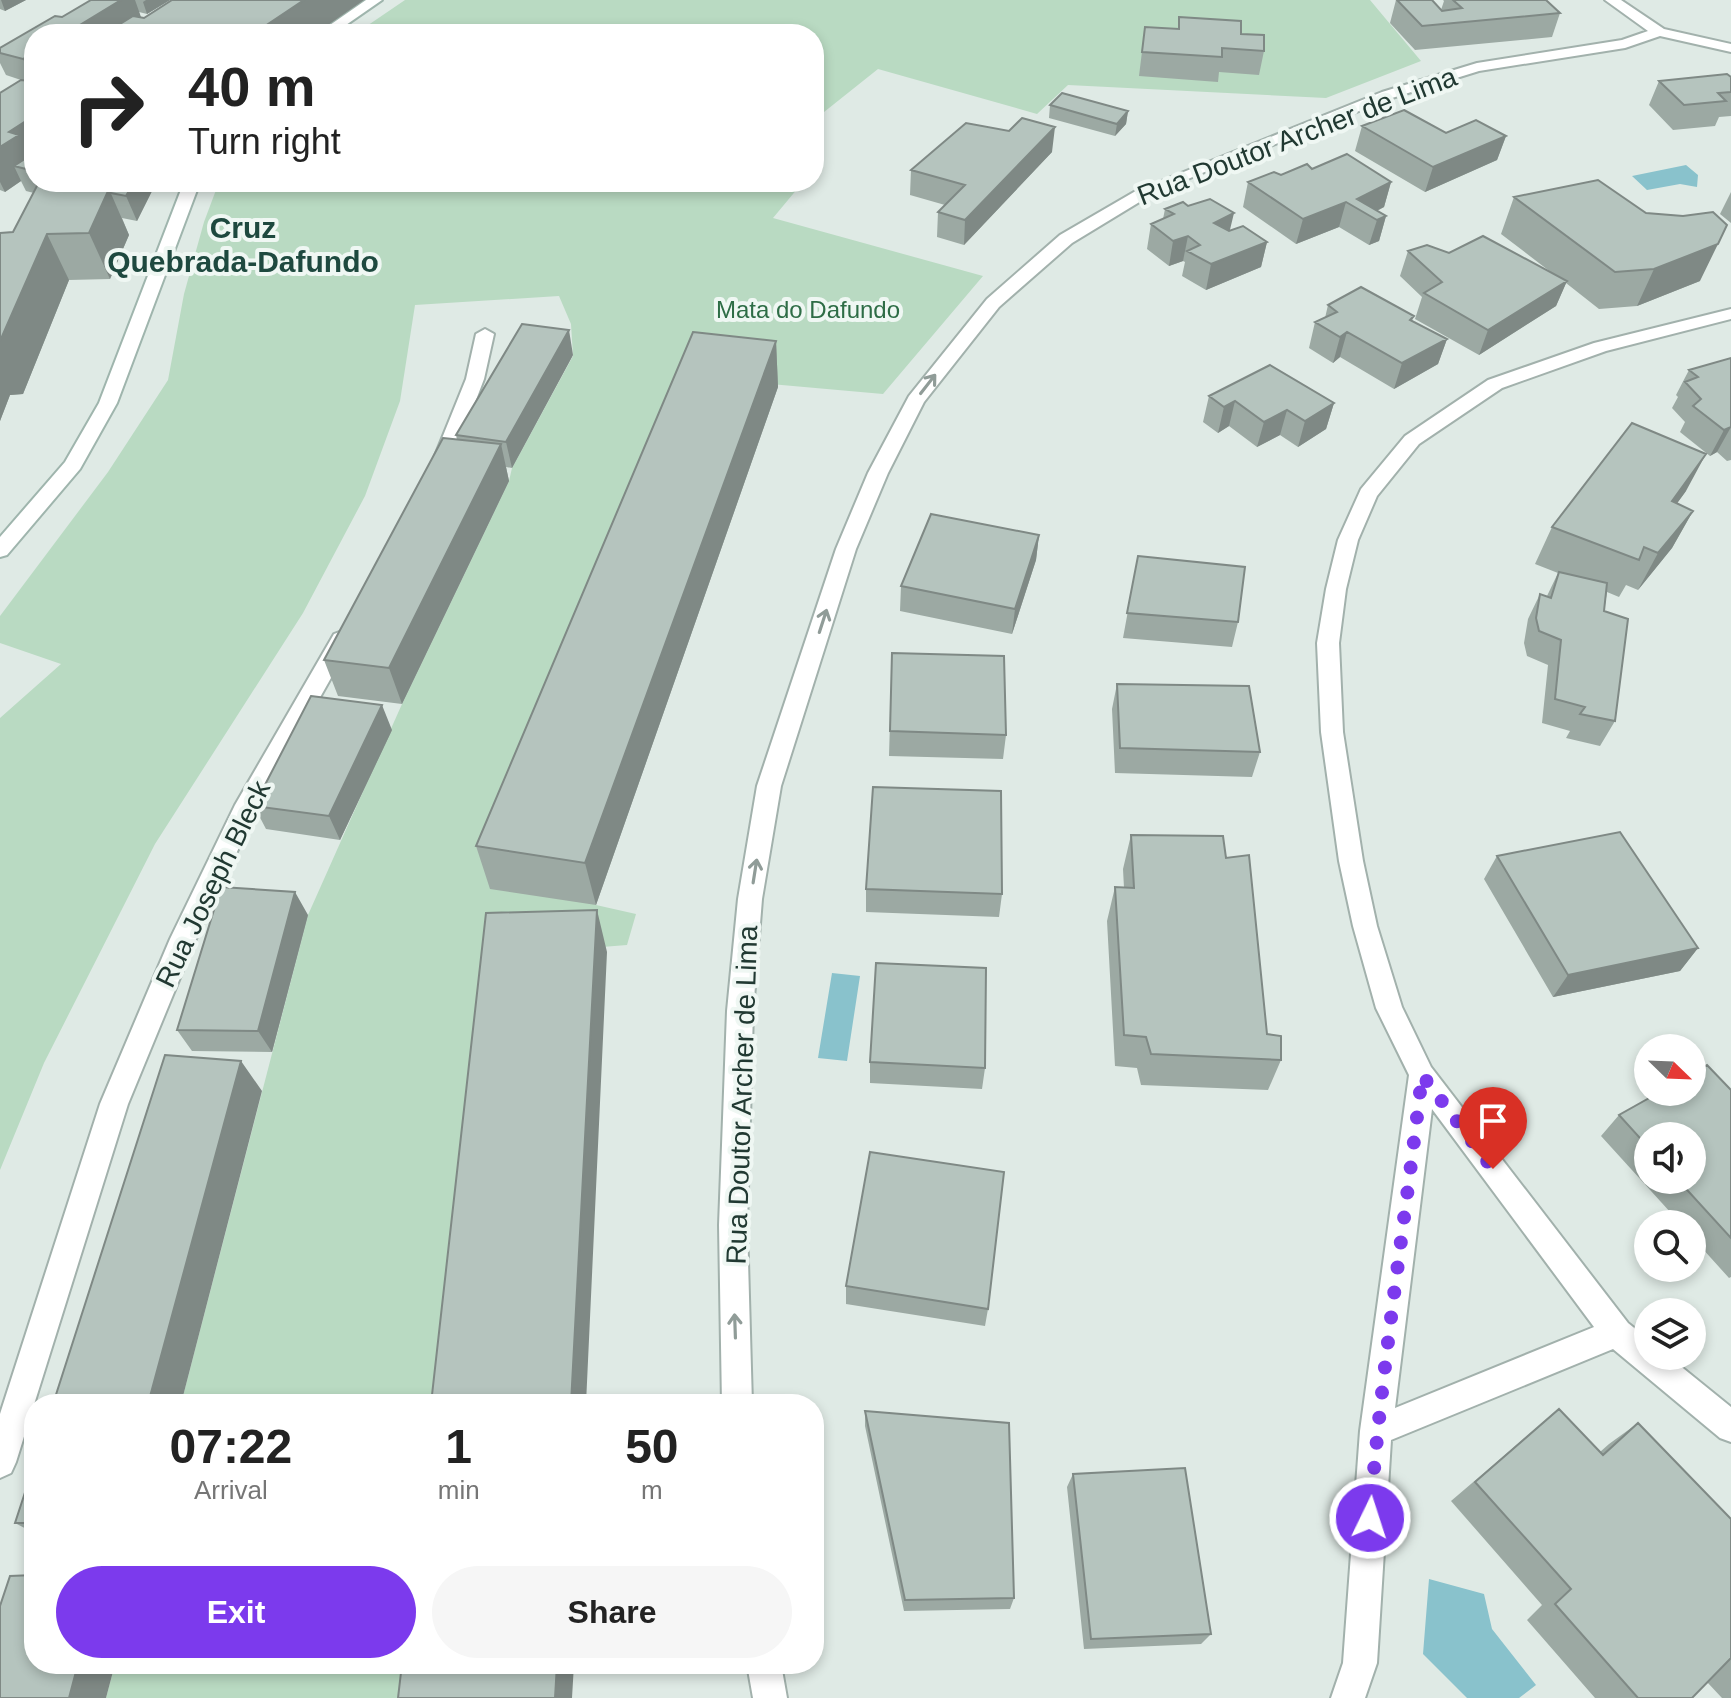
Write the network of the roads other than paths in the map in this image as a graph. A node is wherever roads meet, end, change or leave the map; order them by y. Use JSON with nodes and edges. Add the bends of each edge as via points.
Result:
{"nodes":[{"id":1,"x":375,"y":0,"type":"edge"},
{"id":2,"x":1612,"y":0,"type":"edge"},
{"id":3,"x":339,"y":24,"type":"edge"},
{"id":4,"x":1659,"y":32,"type":"junction"},
{"id":5,"x":1731,"y":48,"type":"edge"},
{"id":6,"x":188,"y":192,"type":"edge"},
{"id":7,"x":1731,"y":314,"type":"edge"},
{"id":8,"x":485,"y":334,"type":"dead end"},
{"id":9,"x":431,"y":484,"type":"edge"},
{"id":10,"x":0,"y":550,"type":"edge"},
{"id":11,"x":355,"y":617,"type":"edge"},
{"id":12,"x":1422,"y":1075,"type":"junction"},
{"id":13,"x":1617,"y":1333,"type":"junction"},
{"id":14,"x":737,"y":1394,"type":"edge"},
{"id":15,"x":1731,"y":1427,"type":"edge"},
{"id":16,"x":1376,"y":1431,"type":"junction"},
{"id":17,"x":0,"y":1462,"type":"edge"},
{"id":18,"x":766,"y":1674,"type":"edge"},
{"id":19,"x":770,"y":1698,"type":"edge"},
{"id":20,"x":1348,"y":1698,"type":"edge"}],
"edges":[{"from":1,"to":3,"type":"street"},
{"from":2,"to":4,"type":"street"},
{"from":4,"to":5,"type":"street"},
{"from":14,"to":4,"type":"street","name":"Rua Doutor Archer de Lima","one_way":true,"via":[[733,1225],[740,1011],[750,899],[769,786],[846,549],[916,400],[993,303],[1066,239],[1140,195],[1426,82],[1477,67],[1625,44]]},
{"from":6,"to":10,"type":"street","via":[[108,403],[73,465]]},
{"from":7,"to":12,"type":"street","via":[[1600,347],[1495,384],[1412,440],[1368,494],[1348,540],[1328,643],[1332,732],[1365,926],[1389,1008]]},
{"from":8,"to":9,"type":"street","via":[[475,379]]},
{"from":11,"to":17,"type":"street","name":"Rua Joseph Bleck","via":[[247,805],[183,939],[114,1104]]},
{"from":12,"to":13,"type":"street"},
{"from":12,"to":16,"type":"street"},
{"from":13,"to":15,"type":"street"},
{"from":13,"to":16,"type":"street"},
{"from":16,"to":20,"type":"street","via":[[1360,1663]]},
{"from":18,"to":19,"type":"street"}]}
